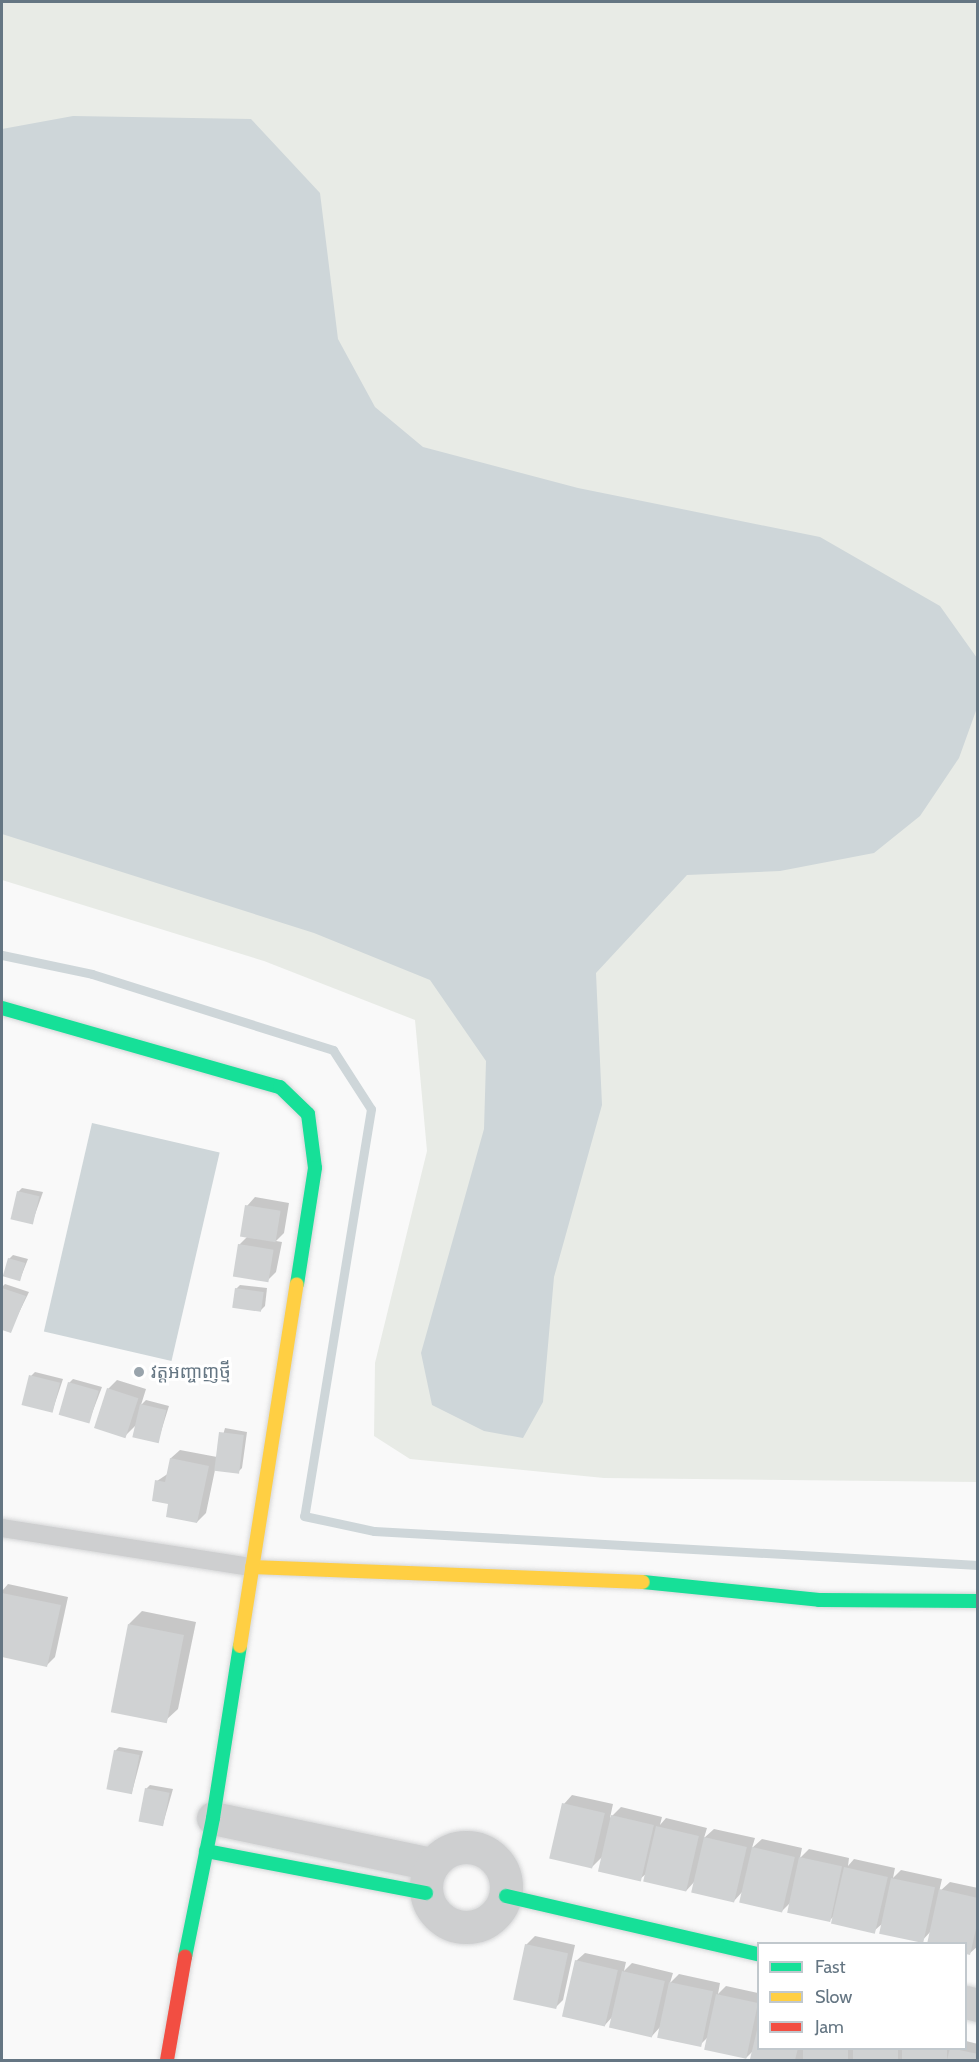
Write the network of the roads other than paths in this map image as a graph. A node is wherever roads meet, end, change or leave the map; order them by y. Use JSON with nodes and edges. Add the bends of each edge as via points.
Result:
{"nodes":[{"id":1,"x":2,"y":1008,"type":"edge"},
{"id":2,"x":2,"y":1528,"type":"edge"},
{"id":3,"x":252,"y":1567,"type":"junction"},
{"id":4,"x":978,"y":1600,"type":"edge"},
{"id":5,"x":213,"y":1818,"type":"junction"},
{"id":6,"x":206,"y":1851,"type":"junction"},
{"id":7,"x":429,"y":1879,"type":"junction"},
{"id":8,"x":506,"y":1896,"type":"junction"},
{"id":9,"x":757,"y":1954,"type":"edge"},
{"id":10,"x":167,"y":2061,"type":"edge"}],
"edges":[{"from":1,"to":3,"type":"street","via":[[241,1073],[280,1087],[308,1114],[315,1168]]},
{"from":2,"to":3,"type":"lane"},
{"from":3,"to":4,"type":"street","via":[[662,1583],[819,1600]]},
{"from":3,"to":5,"type":"street"},
{"from":5,"to":6,"type":"street"},
{"from":5,"to":7,"type":"street"},
{"from":6,"to":7,"type":"street"},
{"from":6,"to":10,"type":"street"},
{"from":7,"to":8,"type":"street","via":[[435,1913],[454,1926],[476,1926],[495,1916]]},
{"from":7,"to":8,"type":"street","via":[[450,1850],[471,1846],[492,1855],[504,1873]]},
{"from":8,"to":9,"type":"street"}]}
